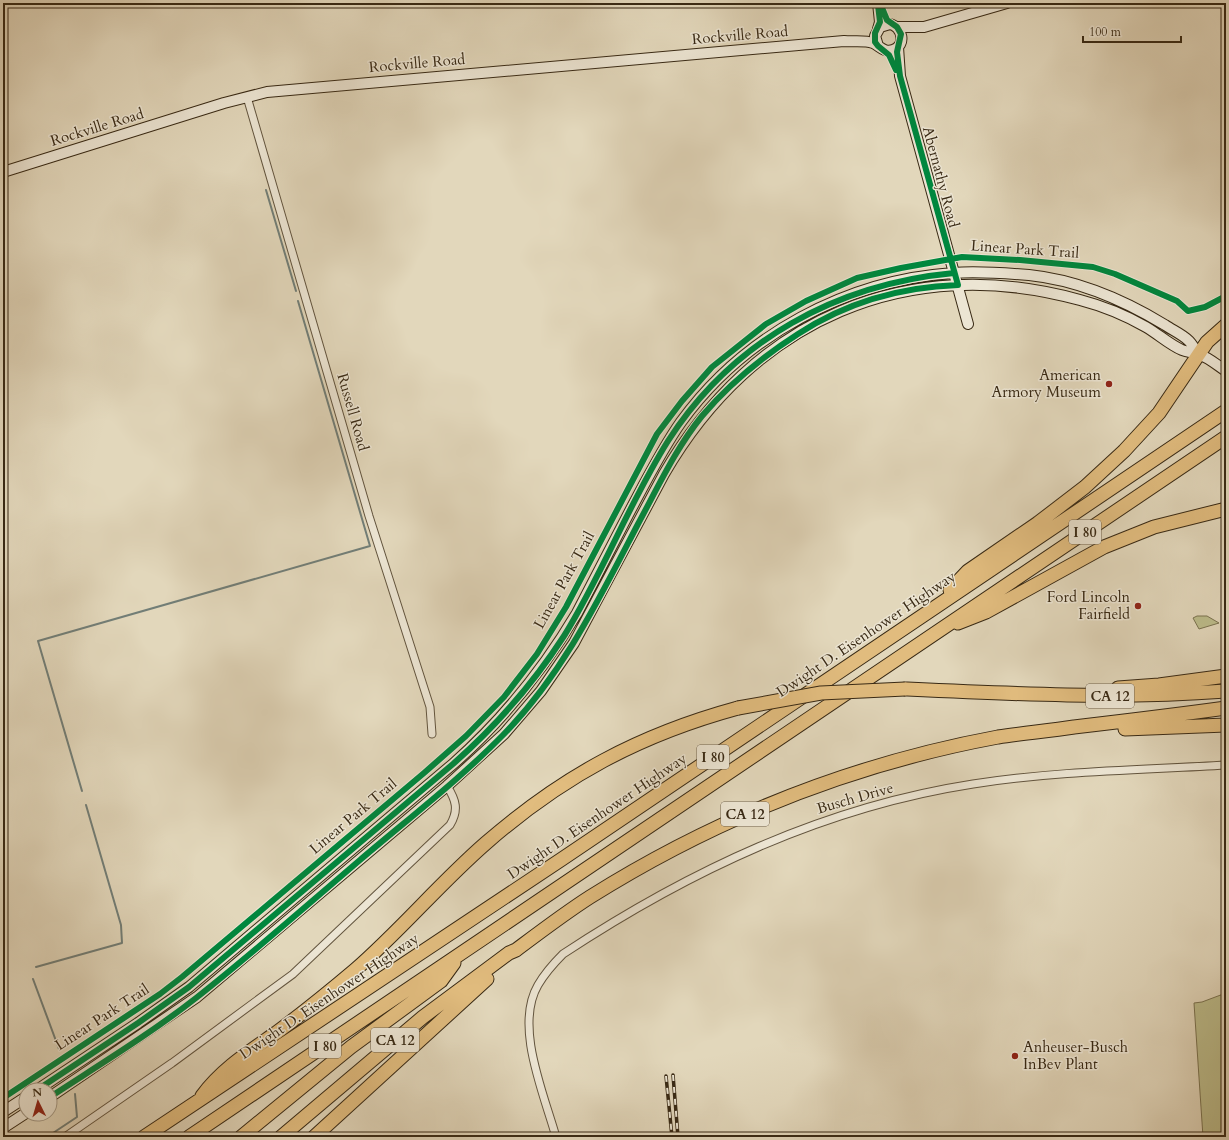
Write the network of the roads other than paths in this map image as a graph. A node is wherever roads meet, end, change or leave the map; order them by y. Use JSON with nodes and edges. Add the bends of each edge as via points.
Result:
{"nodes":[{"id":1,"x":879,"y":3,"type":"edge"},
{"id":2,"x":1007,"y":3,"type":"edge"},
{"id":3,"x":895,"y":26,"type":"junction"},
{"id":4,"x":924,"y":27,"type":"junction"},
{"id":5,"x":877,"y":30,"type":"junction"},
{"id":6,"x":844,"y":41,"type":"junction"},
{"id":7,"x":899,"y":44,"type":"junction"},
{"id":8,"x":882,"y":48,"type":"junction"},
{"id":9,"x":900,"y":76,"type":"junction"},
{"id":10,"x":247,"y":97,"type":"junction"},
{"id":11,"x":3,"y":172,"type":"edge"},
{"id":12,"x":954,"y":272,"type":"junction"},
{"id":13,"x":958,"y":284,"type":"junction"},
{"id":14,"x":968,"y":324,"type":"dead end"},
{"id":15,"x":1226,"y":325,"type":"edge"},
{"id":16,"x":1198,"y":354,"type":"junction"},
{"id":17,"x":1224,"y":370,"type":"edge"},
{"id":18,"x":1226,"y":411,"type":"edge"},
{"id":19,"x":1226,"y":437,"type":"edge"},
{"id":20,"x":1226,"y":509,"type":"edge"},
{"id":21,"x":934,"y":608,"type":"junction"},
{"id":22,"x":944,"y":626,"type":"junction"},
{"id":23,"x":1226,"y":676,"type":"edge"},
{"id":24,"x":1226,"y":691,"type":"edge"},
{"id":25,"x":994,"y":693,"type":"junction"},
{"id":26,"x":1226,"y":708,"type":"edge"},
{"id":27,"x":1226,"y":725,"type":"edge"},
{"id":28,"x":432,"y":734,"type":"dead end"},
{"id":29,"x":1000,"y":737,"type":"junction"},
{"id":30,"x":1226,"y":765,"type":"edge"},
{"id":31,"x":448,"y":786,"type":"junction"},
{"id":32,"x":516,"y":950,"type":"junction"},
{"id":33,"x":460,"y":956,"type":"junction"},
{"id":34,"x":49,"y":1082,"type":"edge"},
{"id":35,"x":58,"y":1092,"type":"edge"},
{"id":36,"x":199,"y":1100,"type":"junction"},
{"id":37,"x":18,"y":1102,"type":"edge"},
{"id":38,"x":3,"y":1112,"type":"edge"},
{"id":39,"x":18,"y":1118,"type":"edge"},
{"id":40,"x":3,"y":1128,"type":"edge"},
{"id":41,"x":65,"y":1137,"type":"edge"},
{"id":42,"x":144,"y":1137,"type":"edge"},
{"id":43,"x":189,"y":1137,"type":"edge"},
{"id":44,"x":241,"y":1137,"type":"edge"},
{"id":45,"x":281,"y":1137,"type":"edge"},
{"id":46,"x":314,"y":1137,"type":"edge"},
{"id":47,"x":556,"y":1137,"type":"edge"}],
"edges":[{"from":1,"to":3,"type":"main road","via":[[887,20]]},
{"from":1,"to":5,"type":"main road","via":[[880,22]]},
{"from":2,"to":4,"type":"main road"},
{"from":3,"to":4,"type":"main road"},
{"from":3,"to":5,"type":"main road","via":[[885,24]]},
{"from":3,"to":7,"type":"main road","via":[[901,34]]},
{"from":4,"to":7,"type":"main road","via":[[906,36]]},
{"from":5,"to":6,"type":"main road","name":"Rockville Road"},
{"from":5,"to":8,"type":"main road","via":[[875,39]]},
{"from":6,"to":8,"type":"main road","name":"Rockville Road","via":[[872,43]]},
{"from":6,"to":10,"type":"main road","name":"Rockville Road","via":[[290,89]]},
{"from":7,"to":8,"type":"main road","via":[[893,50]]},
{"from":7,"to":9,"type":"main road","name":"Abernathy Road"},
{"from":8,"to":9,"type":"main road","name":"Abernathy Road"},
{"from":9,"to":12,"type":"main road","name":"Abernathy Road"},
{"from":10,"to":11,"type":"main road","name":"Rockville Road"},
{"from":10,"to":28,"type":"street","name":"Russell Road","via":[[369,516],[430,707]]},
{"from":12,"to":13,"type":"main road","name":"Abernathy Road"},
{"from":12,"to":16,"type":"main road","via":[[1056,279],[1126,304],[1188,340]]},
{"from":12,"to":34,"type":"main road","via":[[884,284],[831,302],[773,334],[738,361],[692,408],[668,441],[564,636],[530,683],[494,725],[453,764],[189,987]]},
{"from":13,"to":14,"type":"main road","name":"Abernathy Road"},
{"from":13,"to":16,"type":"main road","via":[[1019,288],[1079,300],[1121,314],[1181,350]]},
{"from":13,"to":31,"type":"main road","via":[[906,290],[864,301],[820,319],[780,345],[730,386],[702,417],[680,447],[589,619],[559,668],[504,734]]},
{"from":15,"to":16,"type":"highway"},
{"from":16,"to":17,"type":"main road"},
{"from":16,"to":21,"type":"highway","via":[[1159,413],[1124,451],[1073,496],[968,571]]},
{"from":18,"to":21,"type":"highway","name":"Dwight D. Eisenhower Highway","number":"I 80"},
{"from":19,"to":22,"type":"highway","number":"I 80"},
{"from":20,"to":22,"type":"highway","via":[[1129,536],[1104,547],[986,612]]},
{"from":21,"to":36,"type":"highway","name":"Dwight D. Eisenhower Highway","number":"I 80","via":[[231,1081]]},
{"from":22,"to":33,"type":"highway","number":"I 80"},
{"from":23,"to":25,"type":"highway","via":[[1131,687]]},
{"from":24,"to":25,"type":"highway","number":"CA 12","via":[[1131,696]]},
{"from":25,"to":36,"type":"highway","number":"CA 12","bridge":true,"via":[[905,689],[821,693],[738,708],[691,721],[615,753],[558,786],[530,806],[485,844],[355,969],[227,1068]]},
{"from":26,"to":29,"type":"highway","number":"CA 12"},
{"from":27,"to":29,"type":"highway"},
{"from":29,"to":32,"type":"highway","number":"CA 12","via":[[865,769],[741,815],[629,873]]},
{"from":30,"to":47,"type":"street","name":"Busch Drive","via":[[1052,776],[974,784],[888,801],[842,814],[769,841],[669,891],[563,954],[537,985],[528,1018],[529,1034]]},
{"from":31,"to":35,"type":"main road","via":[[197,998]]},
{"from":31,"to":41,"type":"street","via":[[456,799],[454,818],[450,825],[293,974],[172,1063]]},
{"from":32,"to":45,"type":"highway","number":"CA 12","via":[[423,1017]]},
{"from":32,"to":46,"type":"highway","via":[[514,958],[447,1014]]},
{"from":33,"to":43,"type":"highway","number":"I 80"},
{"from":33,"to":44,"type":"highway","via":[[441,981],[357,1042]]},
{"from":36,"to":42,"type":"highway","name":"Dwight D. Eisenhower Highway","number":"I 80"},
{"from":37,"to":38,"type":"main road"},
{"from":39,"to":40,"type":"main road"}]}
